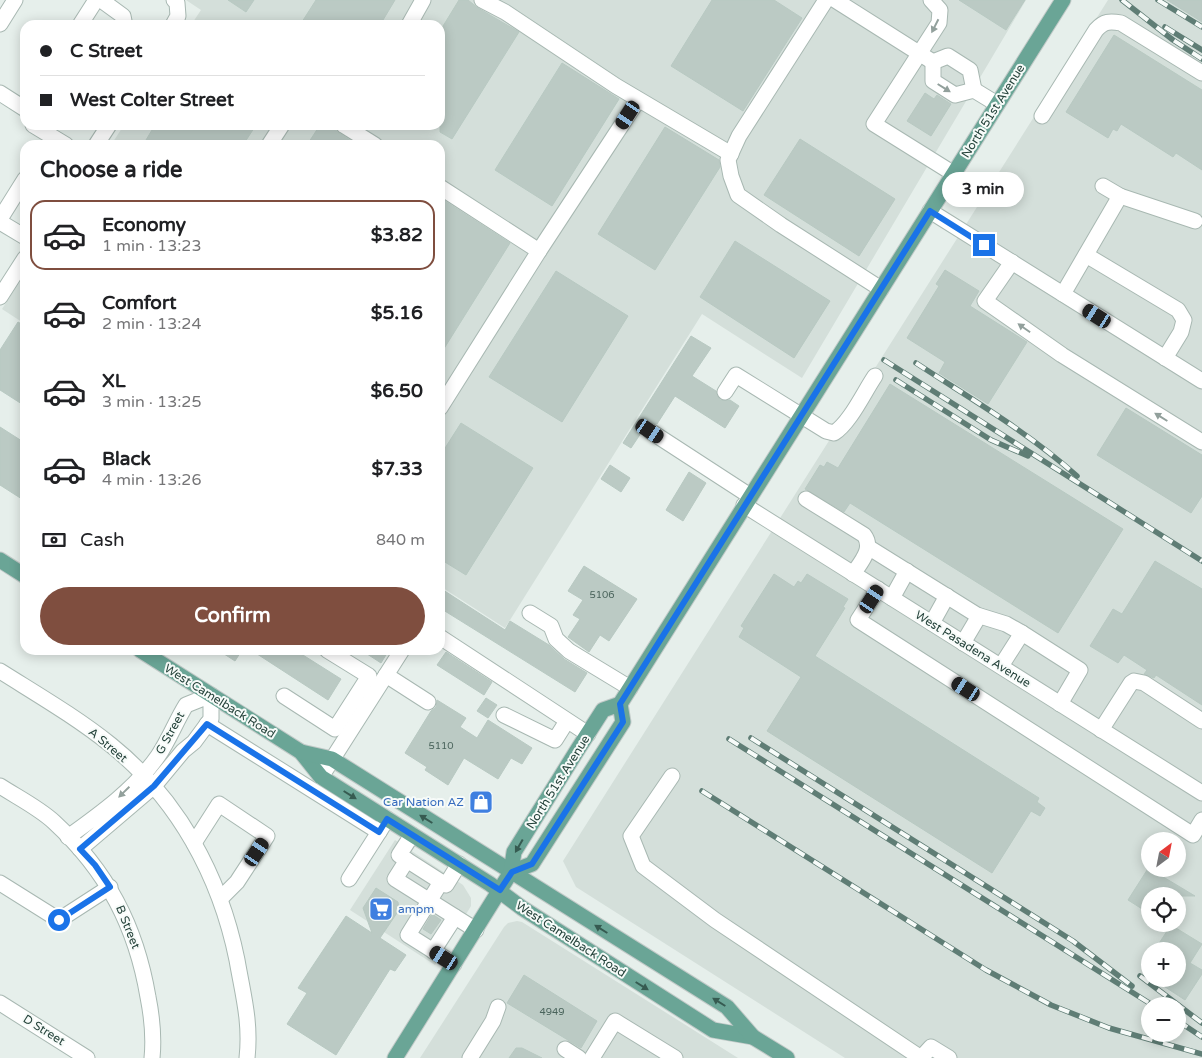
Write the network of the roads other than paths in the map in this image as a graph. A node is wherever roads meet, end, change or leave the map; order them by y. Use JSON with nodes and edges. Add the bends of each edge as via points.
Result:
{"nodes":[{"id":1,"x":15,"y":0,"type":"edge"},
{"id":2,"x":96,"y":0,"type":"edge"},
{"id":3,"x":101,"y":0,"type":"edge"},
{"id":4,"x":423,"y":0,"type":"edge"},
{"id":5,"x":482,"y":0,"type":"edge"},
{"id":6,"x":826,"y":0,"type":"edge"},
{"id":7,"x":835,"y":0,"type":"edge"},
{"id":8,"x":931,"y":0,"type":"edge"},
{"id":9,"x":1063,"y":0,"type":"edge"},
{"id":10,"x":176,"y":2,"type":"edge"},
{"id":11,"x":853,"y":5,"type":"edge"},
{"id":12,"x":509,"y":6,"type":"edge"},
{"id":13,"x":83,"y":20,"type":"edge"},
{"id":14,"x":124,"y":20,"type":"edge"},
{"id":15,"x":175,"y":20,"type":"edge"},
{"id":16,"x":411,"y":20,"type":"edge"},
{"id":17,"x":0,"y":24,"type":"edge"},
{"id":18,"x":919,"y":53,"type":"junction"},
{"id":19,"x":933,"y":62,"type":"junction"},
{"id":20,"x":1202,"y":73,"type":"edge"},
{"id":21,"x":974,"y":90,"type":"junction"},
{"id":22,"x":0,"y":93,"type":"edge"},
{"id":23,"x":638,"y":100,"type":"junction"},
{"id":24,"x":997,"y":104,"type":"junction"},
{"id":25,"x":20,"y":105,"type":"edge"},
{"id":26,"x":1042,"y":116,"type":"dead end"},
{"id":27,"x":351,"y":130,"type":"edge"},
{"id":28,"x":366,"y":140,"type":"edge"},
{"id":29,"x":731,"y":154,"type":"junction"},
{"id":30,"x":954,"y":174,"type":"junction"},
{"id":31,"x":1103,"y":186,"type":"dead end"},
{"id":32,"x":20,"y":188,"type":"edge"},
{"id":33,"x":445,"y":190,"type":"edge"},
{"id":34,"x":1120,"y":196,"type":"junction"},
{"id":35,"x":930,"y":211,"type":"junction"},
{"id":36,"x":0,"y":220,"type":"edge"},
{"id":37,"x":1195,"y":221,"type":"dead end"},
{"id":38,"x":20,"y":234,"type":"edge"},
{"id":39,"x":539,"y":251,"type":"junction"},
{"id":40,"x":1086,"y":255,"type":"junction"},
{"id":41,"x":1012,"y":262,"type":"junction"},
{"id":42,"x":20,"y":266,"type":"edge"},
{"id":43,"x":881,"y":289,"type":"junction"},
{"id":44,"x":1063,"y":294,"type":"junction"},
{"id":45,"x":0,"y":297,"type":"edge"},
{"id":46,"x":1165,"y":358,"type":"junction"},
{"id":47,"x":875,"y":376,"type":"dead end"},
{"id":48,"x":1202,"y":381,"type":"edge"},
{"id":49,"x":725,"y":392,"type":"dead end"},
{"id":50,"x":445,"y":400,"type":"edge"},
{"id":51,"x":801,"y":415,"type":"junction"},
{"id":52,"x":650,"y":431,"type":"dead end"},
{"id":53,"x":1202,"y":442,"type":"edge"},
{"id":54,"x":806,"y":499,"type":"dead end"},
{"id":55,"x":747,"y":500,"type":"junction"},
{"id":56,"x":868,"y":547,"type":"junction"},
{"id":57,"x":0,"y":560,"type":"edge"},
{"id":58,"x":907,"y":571,"type":"junction"},
{"id":59,"x":20,"y":573,"type":"edge"},
{"id":60,"x":853,"y":574,"type":"junction"},
{"id":61,"x":878,"y":589,"type":"junction"},
{"id":62,"x":947,"y":596,"type":"junction"},
{"id":63,"x":892,"y":598,"type":"junction"},
{"id":64,"x":530,"y":613,"type":"dead end"},
{"id":65,"x":979,"y":616,"type":"junction"},
{"id":66,"x":932,"y":623,"type":"junction"},
{"id":67,"x":1022,"y":633,"type":"junction"},
{"id":68,"x":445,"y":640,"type":"edge"},
{"id":69,"x":963,"y":643,"type":"junction"},
{"id":70,"x":148,"y":655,"type":"edge"},
{"id":71,"x":336,"y":655,"type":"edge"},
{"id":72,"x":399,"y":655,"type":"edge"},
{"id":73,"x":1001,"y":666,"type":"junction"},
{"id":74,"x":0,"y":671,"type":"edge"},
{"id":75,"x":386,"y":675,"type":"junction"},
{"id":76,"x":630,"y":688,"type":"junction"},
{"id":77,"x":211,"y":695,"type":"junction"},
{"id":78,"x":284,"y":696,"type":"dead end"},
{"id":79,"x":428,"y":702,"type":"dead end"},
{"id":80,"x":620,"y":704,"type":"junction"},
{"id":81,"x":1060,"y":704,"type":"junction"},
{"id":82,"x":504,"y":715,"type":"dead end"},
{"id":83,"x":567,"y":721,"type":"junction"},
{"id":84,"x":1202,"y":721,"type":"edge"},
{"id":85,"x":207,"y":724,"type":"junction"},
{"id":86,"x":1101,"y":730,"type":"junction"},
{"id":87,"x":588,"y":734,"type":"junction"},
{"id":88,"x":301,"y":752,"type":"junction"},
{"id":89,"x":332,"y":759,"type":"junction"},
{"id":90,"x":142,"y":775,"type":"junction"},
{"id":91,"x":672,"y":776,"type":"dead end"},
{"id":92,"x":321,"y":777,"type":"junction"},
{"id":93,"x":0,"y":786,"type":"edge"},
{"id":94,"x":154,"y":786,"type":"junction"},
{"id":95,"x":1201,"y":791,"type":"edge"},
{"id":96,"x":387,"y":819,"type":"junction"},
{"id":97,"x":1202,"y":820,"type":"edge"},
{"id":98,"x":379,"y":832,"type":"junction"},
{"id":99,"x":412,"y":835,"type":"junction"},
{"id":100,"x":68,"y":837,"type":"junction"},
{"id":101,"x":194,"y":843,"type":"junction"},
{"id":102,"x":80,"y":849,"type":"junction"},
{"id":103,"x":407,"y":860,"type":"junction"},
{"id":104,"x":459,"y":864,"type":"junction"},
{"id":105,"x":512,"y":872,"type":"junction"},
{"id":106,"x":349,"y":879,"type":"dead end"},
{"id":107,"x":441,"y":882,"type":"junction"},
{"id":108,"x":0,"y":883,"type":"edge"},
{"id":109,"x":110,"y":887,"type":"junction"},
{"id":110,"x":500,"y":890,"type":"junction"},
{"id":111,"x":221,"y":898,"type":"junction"},
{"id":112,"x":429,"y":901,"type":"junction"},
{"id":113,"x":455,"y":917,"type":"junction"},
{"id":114,"x":476,"y":930,"type":"junction"},
{"id":115,"x":433,"y":951,"type":"junction"},
{"id":116,"x":454,"y":964,"type":"junction"},
{"id":117,"x":0,"y":1003,"type":"edge"},
{"id":118,"x":498,"y":1007,"type":"dead end"},
{"id":119,"x":753,"y":1037,"type":"junction"},
{"id":120,"x":565,"y":1049,"type":"dead end"},
{"id":121,"x":87,"y":1058,"type":"edge"},
{"id":122,"x":152,"y":1058,"type":"edge"},
{"id":123,"x":247,"y":1058,"type":"edge"},
{"id":124,"x":395,"y":1058,"type":"edge"},
{"id":125,"x":470,"y":1058,"type":"edge"},
{"id":126,"x":579,"y":1058,"type":"edge"},
{"id":127,"x":592,"y":1058,"type":"edge"},
{"id":128,"x":675,"y":1058,"type":"edge"},
{"id":129,"x":787,"y":1058,"type":"edge"},
{"id":130,"x":921,"y":1058,"type":"edge"},
{"id":131,"x":949,"y":1058,"type":"edge"}],
"edges":[{"from":1,"to":17,"type":"street"},
{"from":2,"to":13,"type":"street"},
{"from":3,"to":14,"type":"street"},
{"from":4,"to":16,"type":"street"},
{"from":5,"to":12,"type":"street"},
{"from":6,"to":29,"type":"street","via":[[739,136]]},
{"from":7,"to":11,"type":"street"},
{"from":8,"to":18,"type":"street","one_way":true,"via":[[940,10],[938,23]]},
{"from":9,"to":24,"type":"main road","name":"North 51st Avenue"},
{"from":10,"to":15,"type":"street","via":[[178,16]]},
{"from":11,"to":18,"type":"street"},
{"from":12,"to":23,"type":"street"},
{"from":18,"to":19,"type":"street"},
{"from":18,"to":30,"type":"street","via":[[874,124]]},
{"from":19,"to":21,"type":"street","via":[[948,56],[970,70]]},
{"from":19,"to":21,"type":"street","one_way":true,"via":[[932,81],[955,95]]},
{"from":20,"to":26,"type":"street","via":[[1121,22],[1110,21],[1096,30]]},
{"from":21,"to":24,"type":"street"},
{"from":22,"to":25,"type":"street"},
{"from":23,"to":29,"type":"street"},
{"from":23,"to":39,"type":"street"},
{"from":24,"to":30,"type":"main road","name":"North 51st Avenue"},
{"from":27,"to":28,"type":"street"},
{"from":29,"to":43,"type":"street","via":[[728,160],[738,195]]},
{"from":30,"to":35,"type":"main road","name":"North 51st Avenue"},
{"from":31,"to":34,"type":"street"},
{"from":32,"to":36,"type":"street"},
{"from":33,"to":39,"type":"street"},
{"from":34,"to":37,"type":"street"},
{"from":34,"to":40,"type":"street"},
{"from":35,"to":41,"type":"street"},
{"from":35,"to":43,"type":"main road","name":"North 51st Avenue"},
{"from":36,"to":38,"type":"street"},
{"from":39,"to":50,"type":"street"},
{"from":40,"to":44,"type":"street"},
{"from":40,"to":46,"type":"street","via":[[1178,310],[1184,320],[1181,332]]},
{"from":41,"to":44,"type":"street"},
{"from":53,"to":41,"type":"street","one_way":true,"via":[[1062,355],[986,301]]},
{"from":42,"to":45,"type":"street"},
{"from":43,"to":51,"type":"main road","name":"North 51st Avenue"},
{"from":44,"to":46,"type":"street"},
{"from":46,"to":48,"type":"street"},
{"from":47,"to":51,"type":"street","via":[[837,431],[826,431]]},
{"from":49,"to":51,"type":"street","via":[[736,375]]},
{"from":51,"to":55,"type":"main road","name":"North 51st Avenue"},
{"from":52,"to":55,"type":"street","name":"West Pasadena Avenue"},
{"from":54,"to":56,"type":"street","via":[[864,535]]},
{"from":55,"to":60,"type":"street","name":"West Pasadena Avenue"},
{"from":55,"to":76,"type":"main road","name":"North 51st Avenue"},
{"from":56,"to":58,"type":"street"},
{"from":56,"to":60,"type":"street"},
{"from":57,"to":59,"type":"main road"},
{"from":58,"to":62,"type":"street"},
{"from":58,"to":63,"type":"street"},
{"from":60,"to":61,"type":"street","name":"West Pasadena Avenue"},
{"from":61,"to":63,"type":"street","name":"West Pasadena Avenue"},
{"from":61,"to":97,"type":"street","via":[[858,620],[1193,835]]},
{"from":62,"to":65,"type":"street"},
{"from":62,"to":66,"type":"street"},
{"from":63,"to":66,"type":"street","name":"West Pasadena Avenue"},
{"from":64,"to":76,"type":"street","via":[[551,626],[556,639],[569,651]]},
{"from":65,"to":67,"type":"street"},
{"from":65,"to":69,"type":"street"},
{"from":66,"to":69,"type":"street","name":"West Pasadena Avenue"},
{"from":67,"to":73,"type":"street"},
{"from":67,"to":81,"type":"street","via":[[1080,670]]},
{"from":68,"to":83,"type":"street"},
{"from":69,"to":73,"type":"street","name":"West Pasadena Avenue"},
{"from":70,"to":77,"type":"main road","name":"West Camelback Road"},
{"from":71,"to":78,"type":"street","via":[[369,676],[335,728]]},
{"from":72,"to":75,"type":"street"},
{"from":73,"to":81,"type":"street","name":"West Pasadena Avenue"},
{"from":74,"to":90,"type":"street","name":"A Street","via":[[88,727]]},
{"from":75,"to":79,"type":"street"},
{"from":75,"to":89,"type":"street"},
{"from":76,"to":80,"type":"main road","name":"North 51st Avenue"},
{"from":77,"to":85,"type":"street","via":[[211,719]]},
{"from":77,"to":88,"type":"main road","name":"West Camelback Road"},
{"from":77,"to":90,"type":"street","name":"G Street","via":[[186,705],[158,756]]},
{"from":80,"to":87,"type":"main road","name":"North 51st Avenue","via":[[603,710]]},
{"from":80,"to":105,"type":"main road","name":"North 51st Avenue","via":[[623,722],[532,864]]},
{"from":81,"to":86,"type":"street","name":"West Pasadena Avenue"},
{"from":82,"to":83,"type":"street","via":[[555,740]]},
{"from":83,"to":87,"type":"street"},
{"from":84,"to":86,"type":"street","via":[[1144,683],[1134,680]]},
{"from":85,"to":94,"type":"street","name":"G Street"},
{"from":85,"to":98,"type":"street"},
{"from":86,"to":95,"type":"street","name":"West Pasadena Avenue"},
{"from":87,"to":105,"type":"main road","name":"North 51st Avenue","one_way":true,"via":[[514,852]]},
{"from":88,"to":89,"type":"main road","name":"West Camelback Road"},
{"from":88,"to":92,"type":"main road","name":"West Camelback Road"},
{"from":89,"to":92,"type":"street"},
{"from":105,"to":89,"type":"main road","name":"West Camelback Road","one_way":true},
{"from":90,"to":94,"type":"street","name":"A Street"},
{"from":90,"to":100,"type":"street","name":"G Street","one_way":true,"via":[[95,818]]},
{"from":91,"to":130,"type":"street","via":[[630,836],[643,866],[715,920]]},
{"from":92,"to":96,"type":"main road","name":"West Camelback Road","one_way":true},
{"from":93,"to":100,"type":"street","name":"B Street","via":[[54,821]]},
{"from":94,"to":101,"type":"street","name":"A Street"},
{"from":94,"to":102,"type":"street","name":"G Street"},
{"from":96,"to":98,"type":"street"},
{"from":96,"to":99,"type":"main road","name":"West Camelback Road"},
{"from":98,"to":106,"type":"street"},
{"from":99,"to":103,"type":"street","via":[[399,855]]},
{"from":99,"to":104,"type":"main road","name":"West Camelback Road"},
{"from":100,"to":102,"type":"street","name":"B Street"},
{"from":101,"to":111,"type":"street","name":"A Street"},
{"from":101,"to":111,"type":"street","via":[[219,804],[267,836],[237,882]]},
{"from":102,"to":109,"type":"street","name":"B Street"},
{"from":103,"to":107,"type":"street"},
{"from":103,"to":112,"type":"street","via":[[395,879]]},
{"from":104,"to":107,"type":"street","via":[[446,885]]},
{"from":104,"to":110,"type":"main road","name":"West Camelback Road"},
{"from":105,"to":110,"type":"main road","name":"North 51st Avenue"},
{"from":119,"to":105,"type":"main road","name":"West Camelback Road","one_way":true,"via":[[727,1007]]},
{"from":107,"to":112,"type":"street"},
{"from":108,"to":109,"type":"street","via":[[59,920]]},
{"from":109,"to":122,"type":"street","name":"B Street","via":[[127,921],[145,976]]},
{"from":110,"to":114,"type":"main road","name":"North 51st Avenue"},
{"from":110,"to":119,"type":"main road","name":"West Camelback Road","one_way":true,"via":[[522,908],[713,1030]]},
{"from":111,"to":123,"type":"street","name":"A Street","via":[[246,1003]]},
{"from":112,"to":113,"type":"street"},
{"from":112,"to":115,"type":"street","via":[[408,935]]},
{"from":113,"to":114,"type":"street"},
{"from":113,"to":115,"type":"street"},
{"from":114,"to":116,"type":"main road","name":"North 51st Avenue"},
{"from":115,"to":116,"type":"street"},
{"from":116,"to":124,"type":"main road","name":"North 51st Avenue"},
{"from":117,"to":121,"type":"street","name":"D Street"},
{"from":118,"to":125,"type":"street"},
{"from":119,"to":129,"type":"main road","name":"West Camelback Road"},
{"from":120,"to":126,"type":"street"},
{"from":127,"to":128,"type":"street","via":[[615,1021]]},
{"from":130,"to":131,"type":"street","via":[[931,1047]]}]}
